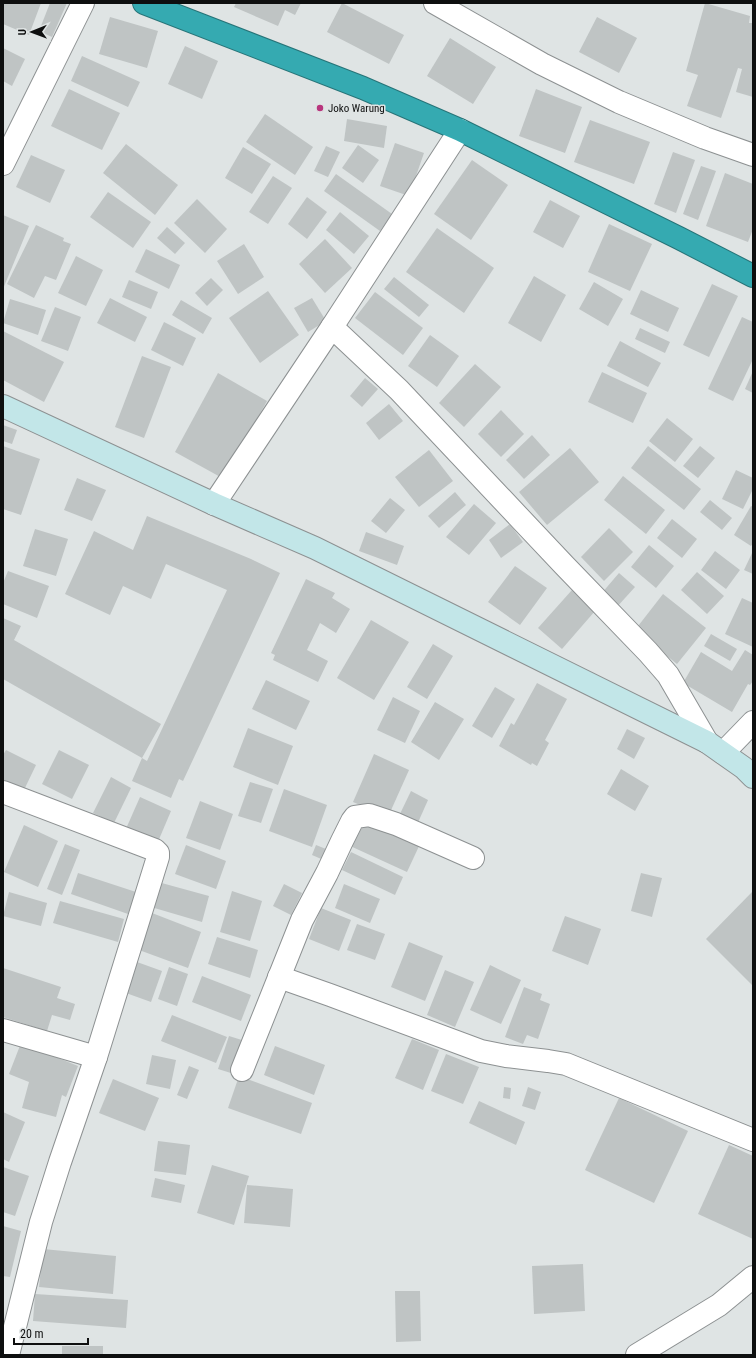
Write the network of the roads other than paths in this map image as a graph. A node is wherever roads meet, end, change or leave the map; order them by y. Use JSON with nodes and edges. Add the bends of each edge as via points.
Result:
{"nodes":[{"id":1,"x":83,"y":3,"type":"edge"},
{"id":2,"x":144,"y":3,"type":"edge"},
{"id":3,"x":435,"y":3,"type":"edge"},
{"id":4,"x":460,"y":130,"type":"junction"},
{"id":5,"x":6,"y":151,"type":"edge"},
{"id":6,"x":753,"y":155,"type":"edge"},
{"id":7,"x":753,"y":276,"type":"edge"},
{"id":8,"x":332,"y":327,"type":"junction"},
{"id":9,"x":3,"y":406,"type":"edge"},
{"id":10,"x":214,"y":504,"type":"junction"},
{"id":11,"x":753,"y":722,"type":"edge"},
{"id":12,"x":715,"y":747,"type":"junction"},
{"id":13,"x":753,"y":777,"type":"edge"},
{"id":14,"x":3,"y":792,"type":"edge"},
{"id":15,"x":474,"y":858,"type":"dead end"},
{"id":16,"x":279,"y":977,"type":"junction"},
{"id":17,"x":3,"y":1030,"type":"edge"},
{"id":18,"x":96,"y":1057,"type":"junction"},
{"id":19,"x":242,"y":1070,"type":"dead end"},
{"id":20,"x":753,"y":1140,"type":"edge"},
{"id":21,"x":753,"y":1277,"type":"edge"},
{"id":22,"x":8,"y":1355,"type":"edge"},
{"id":23,"x":637,"y":1355,"type":"edge"}],
"edges":[{"from":1,"to":5,"type":"street"},
{"from":2,"to":4,"type":"highway","via":[[363,88]]},
{"from":3,"to":6,"type":"street","via":[[542,64],[619,102]]},
{"from":4,"to":7,"type":"highway"},
{"from":4,"to":8,"type":"street"},
{"from":8,"to":10,"type":"street"},
{"from":8,"to":12,"type":"street","via":[[399,390],[648,652],[668,675]]},
{"from":9,"to":10,"type":"street"},
{"from":10,"to":12,"type":"street","via":[[316,548]]},
{"from":11,"to":12,"type":"street"},
{"from":12,"to":13,"type":"street"},
{"from":14,"to":18,"type":"street","via":[[158,853]]},
{"from":15,"to":16,"type":"street","via":[[396,824],[369,815],[355,817],[302,920]]},
{"from":16,"to":19,"type":"street"},
{"from":16,"to":20,"type":"street","via":[[481,1051],[566,1064]]},
{"from":17,"to":18,"type":"street"},
{"from":18,"to":22,"type":"street","via":[[41,1222]]},
{"from":21,"to":23,"type":"street","via":[[719,1305]]}]}
